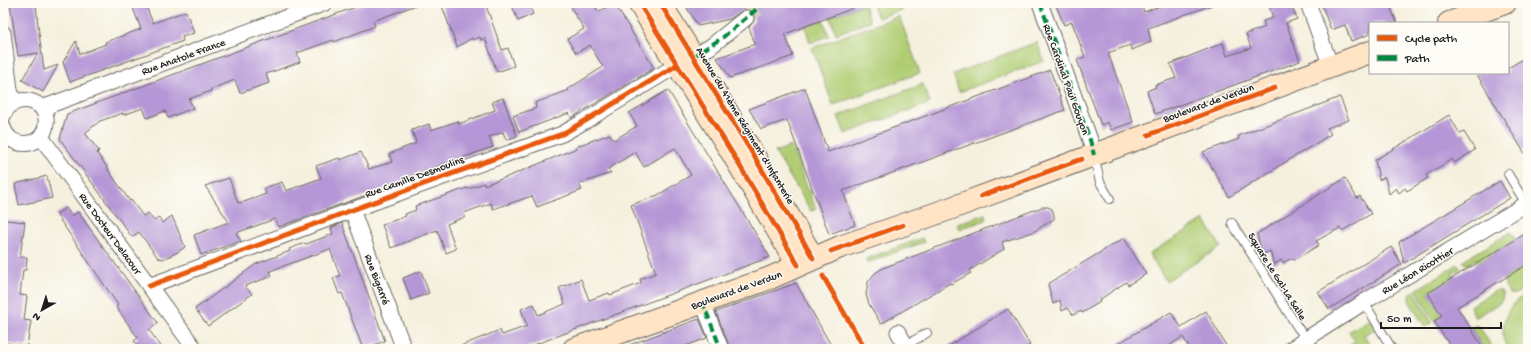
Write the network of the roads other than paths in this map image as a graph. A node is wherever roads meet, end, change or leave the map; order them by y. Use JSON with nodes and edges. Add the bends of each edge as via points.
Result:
{"nodes":[{"id":1,"x":325,"y":3,"type":"edge"},
{"id":2,"x":639,"y":3,"type":"edge"},
{"id":3,"x":660,"y":3,"type":"edge"},
{"id":4,"x":1040,"y":3,"type":"edge"},
{"id":5,"x":1308,"y":3,"type":"edge"},
{"id":6,"x":1506,"y":3,"type":"edge"},
{"id":7,"x":746,"y":18,"type":"tunnel mouth"},
{"id":8,"x":1452,"y":22,"type":"edge"},
{"id":9,"x":3,"y":33,"type":"edge"},
{"id":10,"x":1369,"y":52,"type":"edge"},
{"id":11,"x":685,"y":61,"type":"junction"},
{"id":12,"x":1331,"y":67,"type":"junction"},
{"id":13,"x":14,"y":102,"type":"junction"},
{"id":14,"x":42,"y":108,"type":"junction"},
{"id":15,"x":3,"y":116,"type":"edge"},
{"id":16,"x":4,"y":136,"type":"edge"},
{"id":17,"x":41,"y":137,"type":"junction"},
{"id":18,"x":1094,"y":155,"type":"junction"},
{"id":19,"x":1508,"y":174,"type":"dead end"},
{"id":20,"x":1110,"y":199,"type":"dead end"},
{"id":21,"x":1527,"y":204,"type":"edge"},
{"id":22,"x":352,"y":210,"type":"junction"},
{"id":23,"x":1232,"y":222,"type":"dead end"},
{"id":24,"x":806,"y":262,"type":"junction"},
{"id":25,"x":149,"y":286,"type":"junction"},
{"id":26,"x":702,"y":301,"type":"junction"},
{"id":27,"x":1364,"y":302,"type":"junction"},
{"id":28,"x":898,"y":332,"type":"dead end"},
{"id":29,"x":927,"y":333,"type":"dead end"},
{"id":30,"x":1311,"y":344,"type":"edge"},
{"id":31,"x":907,"y":347,"type":"edge"},
{"id":32,"x":195,"y":349,"type":"edge"},
{"id":33,"x":404,"y":349,"type":"edge"},
{"id":34,"x":574,"y":349,"type":"edge"},
{"id":35,"x":721,"y":349,"type":"edge"},
{"id":36,"x":1291,"y":349,"type":"edge"},
{"id":37,"x":1392,"y":349,"type":"edge"}],
"edges":[{"from":1,"to":14,"type":"street","name":"Rue Anatole France"},
{"from":2,"to":11,"type":"main road","name":"Avenue du 41ème Régiment d'Infanterie"},
{"from":3,"to":11,"type":"main road","name":"Avenue du 41ème Régiment d'Infanterie"},
{"from":4,"to":18,"type":"street","name":"Rue Cardinal Paul Gouyon"},
{"from":5,"to":12,"type":"street"},
{"from":6,"to":8,"type":"main road"},
{"from":7,"to":11,"type":"street","via":[[710,47]]},
{"from":9,"to":13,"type":"street","via":[[10,90]]},
{"from":10,"to":12,"type":"main road","name":"Boulevard de Verdun"},
{"from":11,"to":22,"type":"street","name":"Rue Camille Desmoulins","via":[[562,134]]},
{"from":11,"to":24,"type":"main road","name":"Avenue du 41ème Régiment d'Infanterie","via":[[754,156]]},
{"from":12,"to":18,"type":"main road","name":"Boulevard de Verdun"},
{"from":13,"to":14,"type":"street","via":[[32,101]]},
{"from":13,"to":15,"type":"street","via":[[8,106]]},
{"from":14,"to":17,"type":"street","via":[[47,122]]},
{"from":16,"to":17,"type":"street","via":[[20,144],[28,144]]},
{"from":17,"to":25,"type":"street","name":"Rue Docteur Delacour"},
{"from":18,"to":20,"type":"lane","via":[[1100,182]]},
{"from":18,"to":24,"type":"main road","name":"Boulevard de Verdun","via":[[840,247]]},
{"from":19,"to":21,"type":"lane"},
{"from":21,"to":27,"type":"street","name":"Rue Léon Ricottier"},
{"from":22,"to":25,"type":"street","name":"Rue Camille Desmoulins"},
{"from":22,"to":33,"type":"street","name":"Rue Bigarré"},
{"from":23,"to":30,"type":"lane","name":"Square Le Gal-La Salle","via":[[1298,328]]},
{"from":24,"to":26,"type":"main road","name":"Boulevard de Verdun","via":[[770,278]]},
{"from":25,"to":32,"type":"street","name":"Rue Docteur Delacour"},
{"from":26,"to":34,"type":"main road","name":"Boulevard de Verdun"},
{"from":26,"to":35,"type":"street"},
{"from":27,"to":30,"type":"street","name":"Rue Léon Ricottier"},
{"from":27,"to":37,"type":"lane"},
{"from":28,"to":31,"type":"street"},
{"from":29,"to":31,"type":"lane"},
{"from":30,"to":36,"type":"street","name":"Rue Léon Ricottier"}]}
